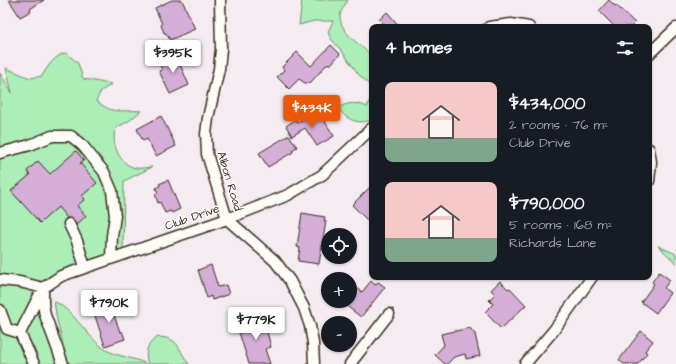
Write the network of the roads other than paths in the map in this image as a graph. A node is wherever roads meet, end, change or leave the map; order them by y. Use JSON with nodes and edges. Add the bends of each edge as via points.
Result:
{"nodes":[{"id":1,"x":220,"y":0,"type":"edge"},
{"id":2,"x":676,"y":28,"type":"edge"},
{"id":3,"x":652,"y":51,"type":"edge"},
{"id":4,"x":369,"y":131,"type":"edge"},
{"id":5,"x":0,"y":153,"type":"edge"},
{"id":6,"x":227,"y":219,"type":"junction"},
{"id":7,"x":68,"y":224,"type":"dead end"},
{"id":8,"x":111,"y":258,"type":"junction"},
{"id":9,"x":85,"y":267,"type":"junction"},
{"id":10,"x":0,"y":280,"type":"edge"},
{"id":11,"x":590,"y":280,"type":"edge"},
{"id":12,"x":43,"y":288,"type":"junction"},
{"id":13,"x":0,"y":310,"type":"edge"},
{"id":14,"x":389,"y":314,"type":"dead end"},
{"id":15,"x":20,"y":333,"type":"junction"},
{"id":16,"x":34,"y":364,"type":"edge"},
{"id":17,"x":63,"y":364,"type":"edge"},
{"id":18,"x":314,"y":364,"type":"edge"},
{"id":19,"x":350,"y":364,"type":"edge"},
{"id":20,"x":525,"y":364,"type":"edge"}],
"edges":[{"from":1,"to":6,"type":"street","name":"Albon Road","via":[[221,49],[206,134],[207,154]]},
{"from":2,"to":3,"type":"street"},
{"from":4,"to":6,"type":"street","name":"Club Drive","via":[[322,175],[288,195]]},
{"from":5,"to":8,"type":"street","via":[[52,136],[70,136],[83,146],[104,172],[112,191],[115,216]]},
{"from":6,"to":8,"type":"street","name":"Club Drive"},
{"from":6,"to":18,"type":"street","name":"Albon Road","via":[[275,261],[290,281],[310,326]]},
{"from":7,"to":9,"type":"street","via":[[77,241]]},
{"from":8,"to":9,"type":"street","name":"Club Drive"},
{"from":9,"to":12,"type":"street","name":"Club Drive","via":[[61,276]]},
{"from":10,"to":12,"type":"street"},
{"from":11,"to":20,"type":"street","via":[[554,330]]},
{"from":12,"to":15,"type":"street"},
{"from":12,"to":17,"type":"street","via":[[43,304]]},
{"from":13,"to":15,"type":"street","via":[[7,330]]},
{"from":14,"to":19,"type":"street"},
{"from":15,"to":16,"type":"street"}]}
